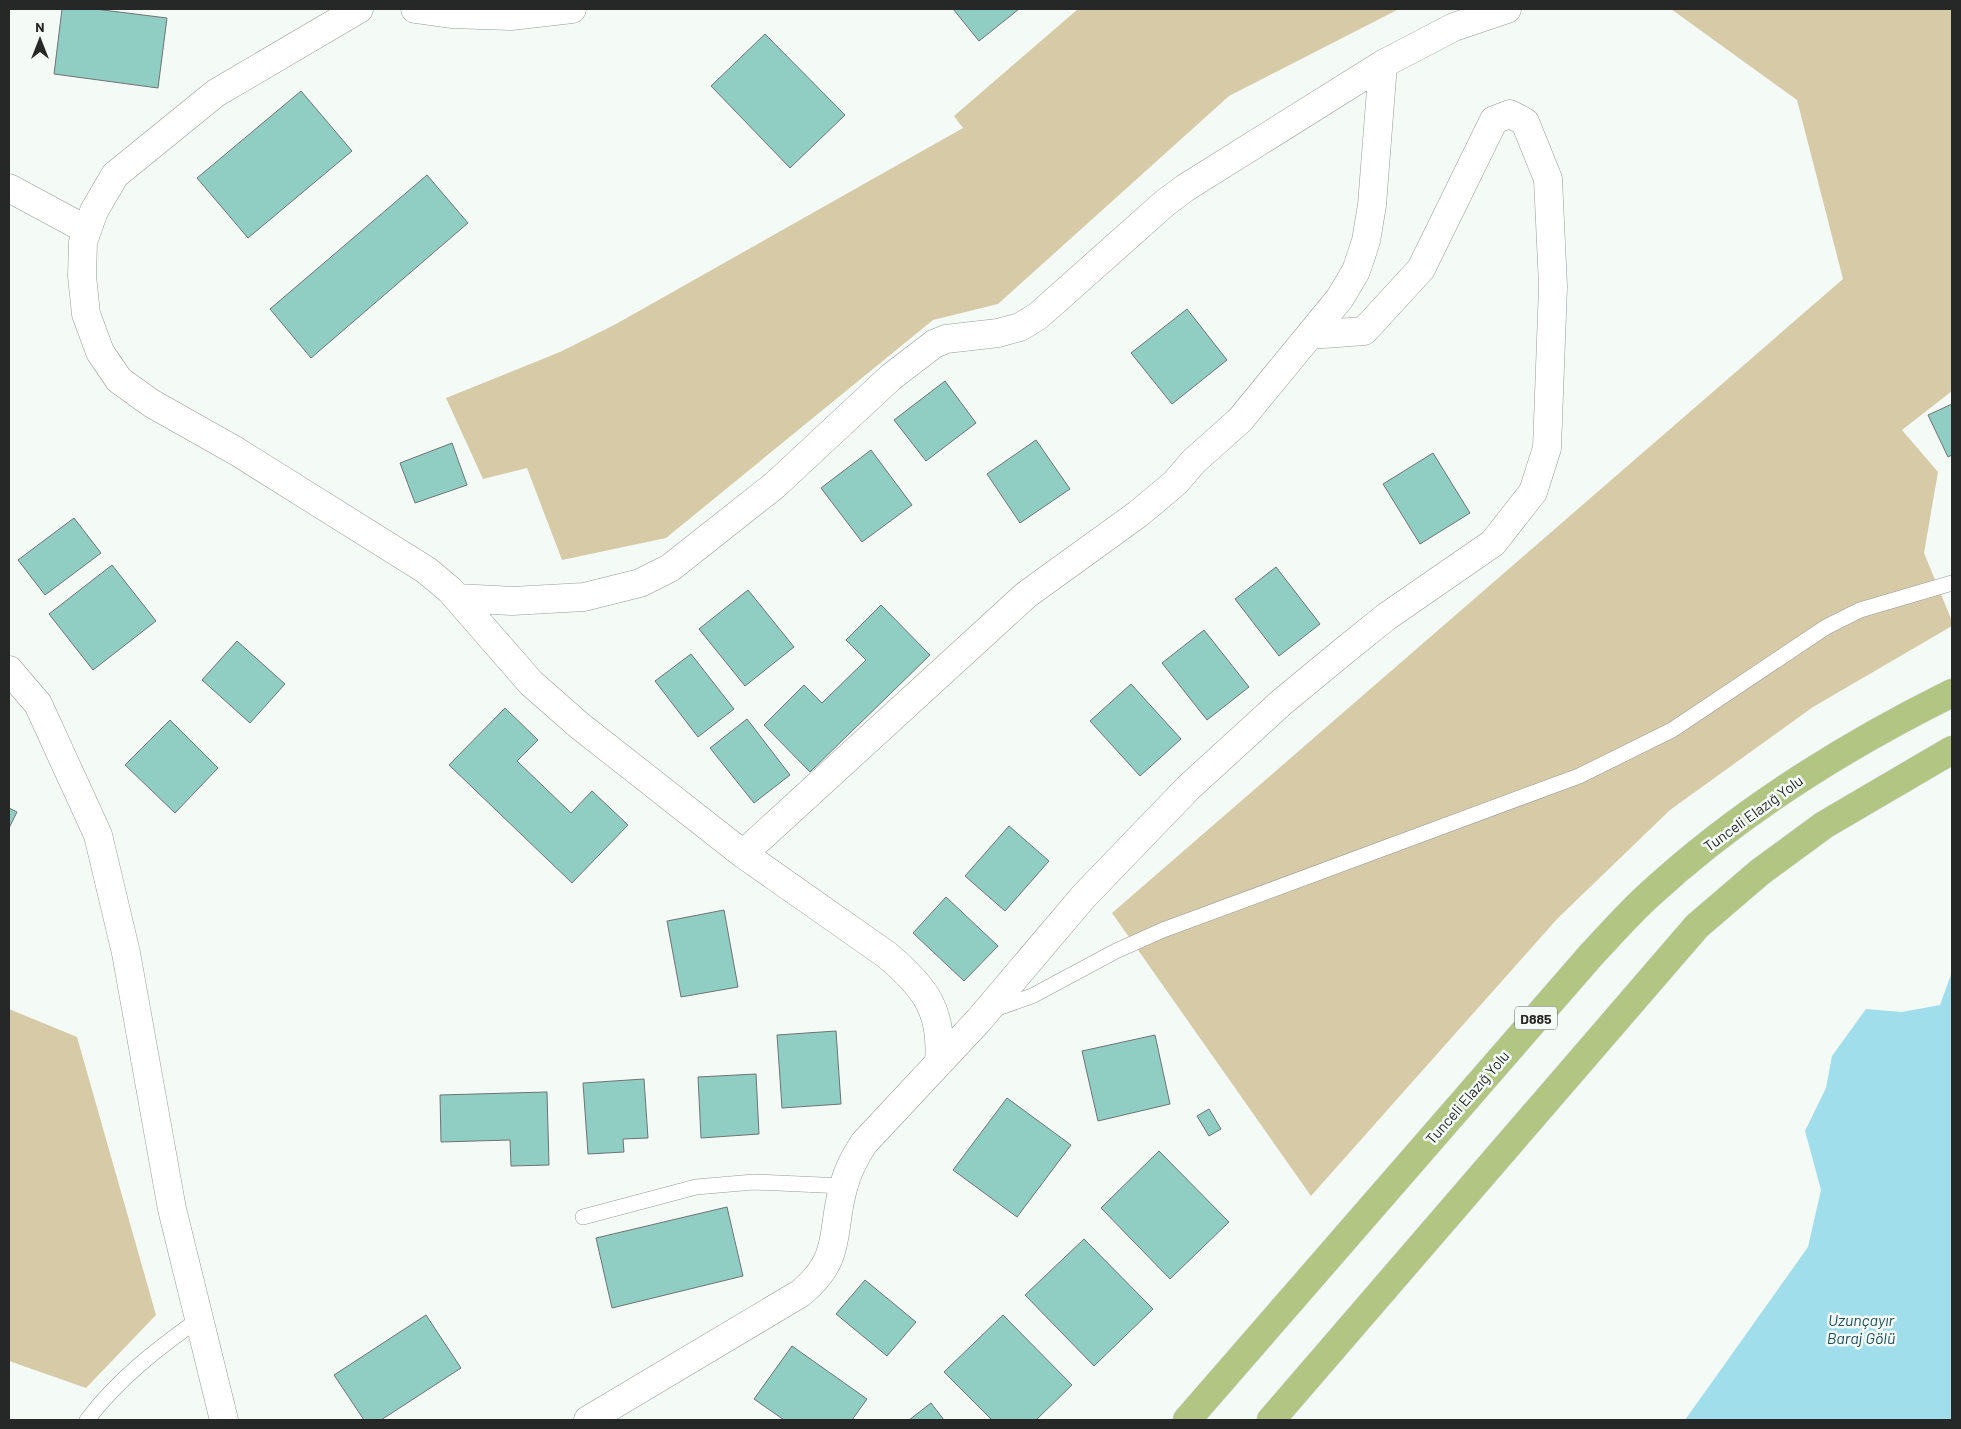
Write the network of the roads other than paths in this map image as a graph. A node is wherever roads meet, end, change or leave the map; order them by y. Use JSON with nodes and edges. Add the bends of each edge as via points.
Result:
{"nodes":[{"id":1,"x":359,"y":9,"type":"edge"},
{"id":2,"x":415,"y":9,"type":"edge"},
{"id":3,"x":572,"y":9,"type":"edge"},
{"id":4,"x":1507,"y":9,"type":"edge"},
{"id":5,"x":1383,"y":64,"type":"junction"},
{"id":6,"x":9,"y":188,"type":"edge"},
{"id":7,"x":87,"y":230,"type":"junction"},
{"id":8,"x":1310,"y":336,"type":"junction"},
{"id":9,"x":1952,"y":583,"type":"edge"},
{"id":10,"x":457,"y":598,"type":"junction"},
{"id":11,"x":9,"y":670,"type":"edge"},
{"id":12,"x":1952,"y":693,"type":"edge"},
{"id":13,"x":1952,"y":750,"type":"edge"},
{"id":14,"x":742,"y":854,"type":"junction"},
{"id":15,"x":986,"y":1012,"type":"junction"},
{"id":16,"x":939,"y":1063,"type":"junction"},
{"id":17,"x":843,"y":1186,"type":"junction"},
{"id":18,"x":583,"y":1217,"type":"dead end"},
{"id":19,"x":199,"y":1319,"type":"junction"},
{"id":20,"x":87,"y":1420,"type":"edge"},
{"id":21,"x":224,"y":1420,"type":"edge"},
{"id":22,"x":588,"y":1420,"type":"edge"},
{"id":23,"x":1187,"y":1420,"type":"edge"},
{"id":24,"x":1271,"y":1420,"type":"edge"}],
"edges":[{"from":1,"to":7,"type":"street","via":[[216,94],[168,131],[115,175]]},
{"from":2,"to":3,"type":"street","via":[[511,16]]},
{"from":4,"to":5,"type":"street","via":[[1454,27]]},
{"from":5,"to":8,"type":"street","via":[[1372,205],[1366,241],[1356,271],[1340,298]]},
{"from":5,"to":10,"type":"street","via":[[1165,202],[1038,316],[1020,327],[998,333],[946,339],[921,353],[775,485],[670,568],[640,583],[584,597],[512,601]]},
{"from":6,"to":7,"type":"street"},
{"from":7,"to":10,"type":"street","via":[[83,242],[82,276],[86,314],[100,352],[119,380],[150,403],[236,451],[402,554]]},
{"from":8,"to":14,"type":"street","via":[[1240,420],[1194,461],[1175,484],[1026,596]]},
{"from":8,"to":15,"type":"street","via":[[1364,331],[1421,269],[1494,120],[1510,114],[1525,122],[1548,179],[1553,286],[1547,448],[1533,492],[1493,543],[1345,650],[1282,702],[1188,788],[1084,896]]},
{"from":9,"to":15,"type":"lane","via":[[1860,610],[1826,627],[1672,730],[1579,776],[1163,930],[1032,996]]},
{"from":10,"to":14,"type":"street","via":[[531,682],[580,726]]},
{"from":11,"to":19,"type":"street","via":[[38,704],[98,835],[126,953],[172,1209]]},
{"from":12,"to":23,"type":"main road","name":"Tunceli Elazığ Yolu","number":"D885","via":[[1857,744],[1778,792],[1720,834],[1648,896],[1585,963]]},
{"from":13,"to":24,"type":"main road","via":[[1824,825],[1760,872],[1697,926]]},
{"from":14,"to":16,"type":"street","via":[[908,972],[923,990],[939,1026]]},
{"from":15,"to":16,"type":"street"},
{"from":16,"to":17,"type":"street","via":[[864,1143]]},
{"from":17,"to":18,"type":"lane","via":[[754,1182],[696,1188]]},
{"from":17,"to":22,"type":"street","via":[[832,1251],[825,1268],[815,1280],[801,1292]]},
{"from":19,"to":20,"type":"lane","via":[[121,1380]]},
{"from":19,"to":21,"type":"street"}]}
